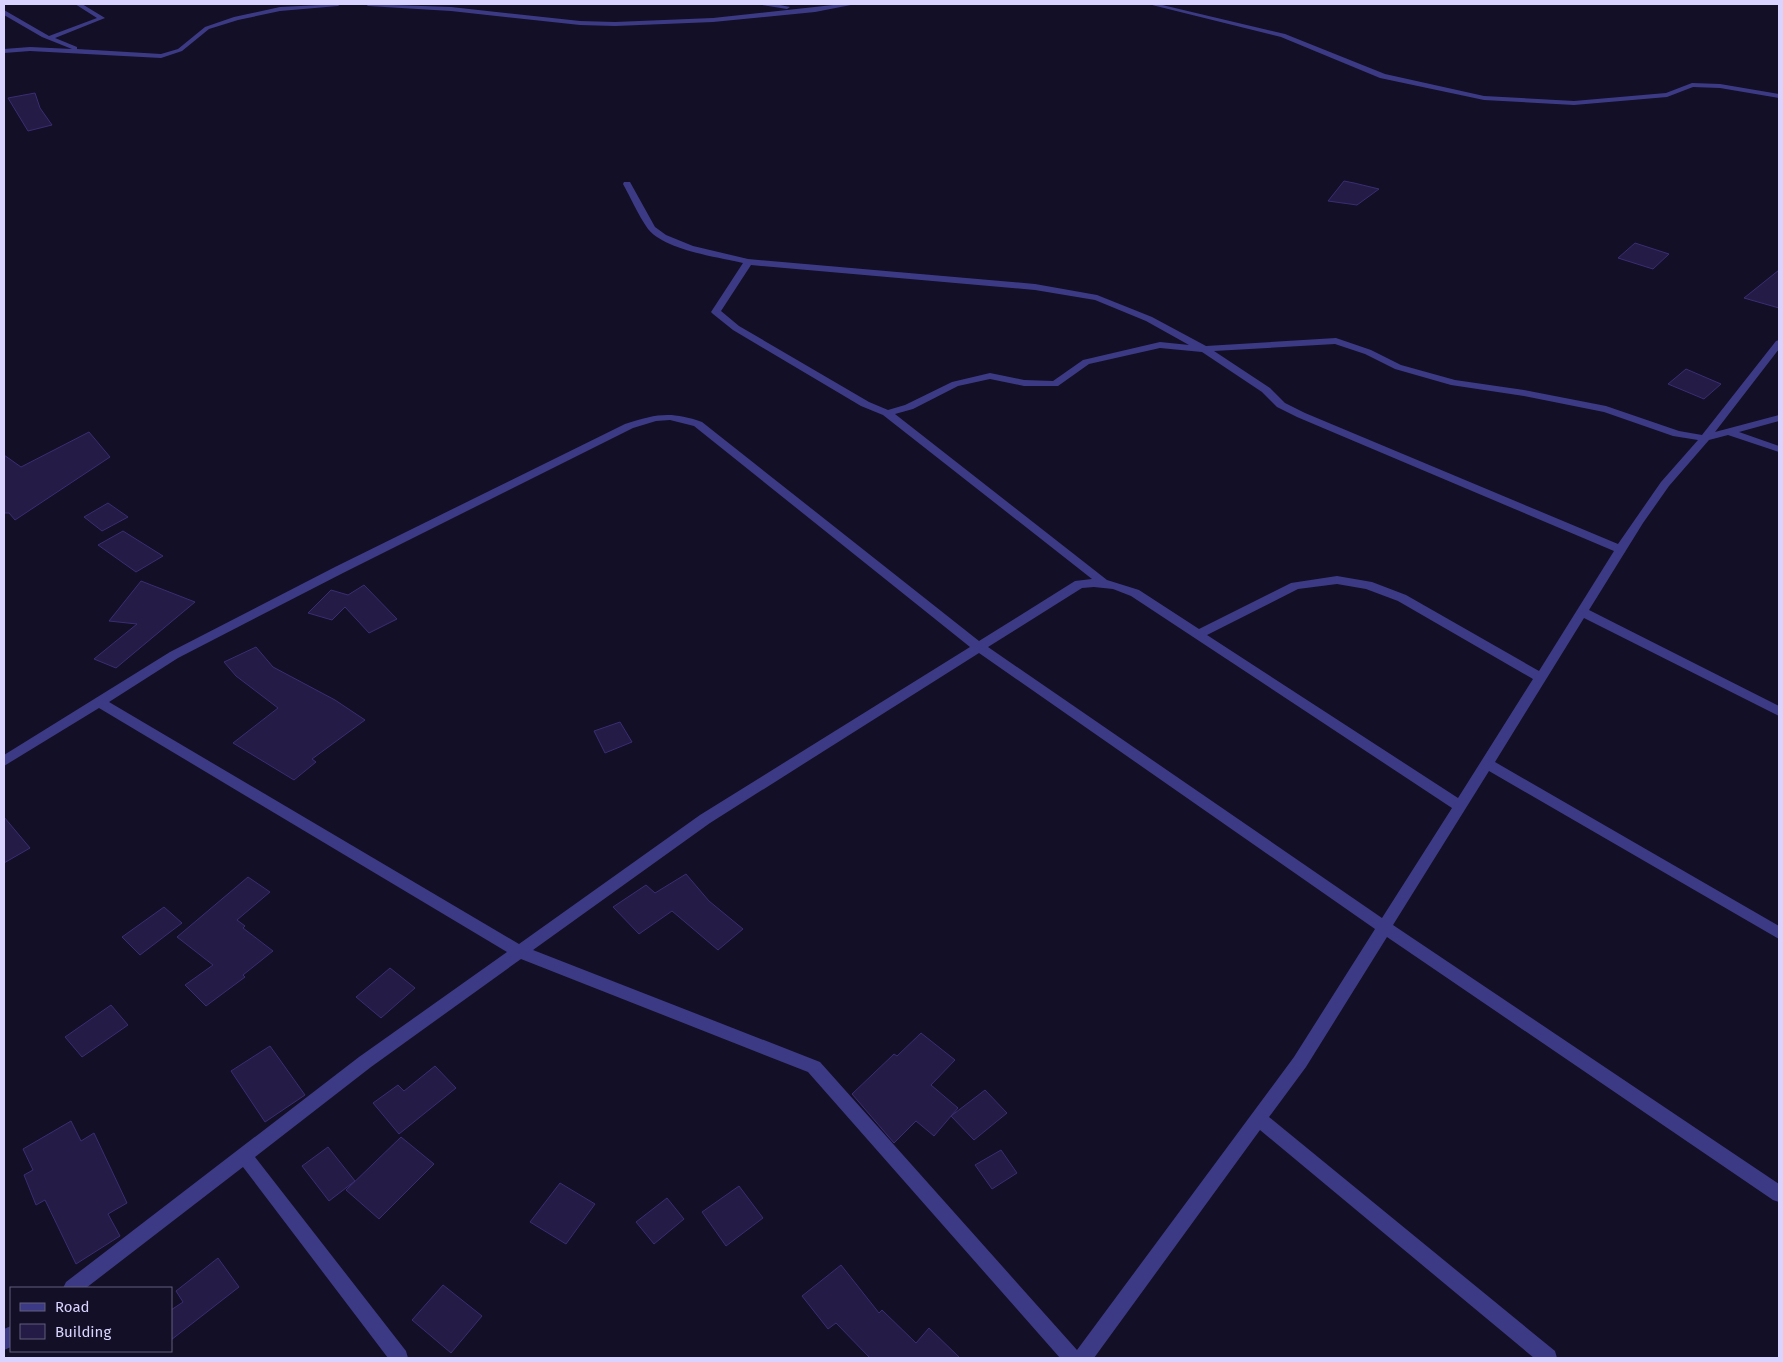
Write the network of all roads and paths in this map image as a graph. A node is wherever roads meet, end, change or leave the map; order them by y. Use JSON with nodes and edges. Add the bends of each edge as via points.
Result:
{"nodes":[{"id":1,"x":78,"y":4,"type":"edge"},
{"id":2,"x":338,"y":4,"type":"edge"},
{"id":3,"x":368,"y":4,"type":"edge"},
{"id":4,"x":759,"y":4,"type":"edge"},
{"id":5,"x":853,"y":4,"type":"edge"},
{"id":6,"x":1151,"y":4,"type":"edge"},
{"id":7,"x":815,"y":10,"type":"junction"},
{"id":8,"x":4,"y":12,"type":"edge"},
{"id":9,"x":50,"y":38,"type":"junction"},
{"id":10,"x":4,"y":51,"type":"edge"},
{"id":11,"x":86,"y":52,"type":"junction"},
{"id":12,"x":1779,"y":96,"type":"edge"},
{"id":13,"x":627,"y":184,"type":"dead end"},
{"id":14,"x":748,"y":262,"type":"junction"},
{"id":15,"x":1779,"y":343,"type":"edge"},
{"id":16,"x":1204,"y":349,"type":"junction"},
{"id":17,"x":887,"y":413,"type":"junction"},
{"id":18,"x":1779,"y":418,"type":"edge"},
{"id":19,"x":1729,"y":432,"type":"junction"},
{"id":20,"x":1710,"y":433,"type":"junction"},
{"id":21,"x":1779,"y":449,"type":"edge"},
{"id":22,"x":1620,"y":549,"type":"junction"},
{"id":23,"x":1102,"y":581,"type":"junction"},
{"id":24,"x":1581,"y":611,"type":"junction"},
{"id":25,"x":1198,"y":634,"type":"junction"},
{"id":26,"x":979,"y":647,"type":"junction"},
{"id":27,"x":1540,"y":677,"type":"junction"},
{"id":28,"x":99,"y":702,"type":"junction"},
{"id":29,"x":1779,"y":711,"type":"edge"},
{"id":30,"x":4,"y":760,"type":"edge"},
{"id":31,"x":1486,"y":763,"type":"junction"},
{"id":32,"x":1459,"y":806,"type":"junction"},
{"id":33,"x":1384,"y":927,"type":"junction"},
{"id":34,"x":1779,"y":933,"type":"edge"},
{"id":35,"x":520,"y":952,"type":"junction"},
{"id":36,"x":1258,"y":1119,"type":"junction"},
{"id":37,"x":244,"y":1156,"type":"junction"},
{"id":38,"x":1779,"y":1194,"type":"edge"},
{"id":39,"x":73,"y":1287,"type":"edge"},
{"id":40,"x":399,"y":1358,"type":"edge"},
{"id":41,"x":1072,"y":1358,"type":"edge"},
{"id":42,"x":1083,"y":1358,"type":"edge"},
{"id":43,"x":1548,"y":1358,"type":"edge"}],
"edges":[{"from":1,"to":9,"type":"street","via":[[102,18]]},
{"from":2,"to":11,"type":"street","via":[[280,9],[236,18],[207,28],[180,50],[161,56]]},
{"from":3,"to":7,"type":"street","via":[[461,9],[580,24],[713,20]]},
{"from":4,"to":7,"type":"street"},
{"from":5,"to":7,"type":"street"},
{"from":6,"to":12,"type":"street","via":[[1283,35],[1383,76],[1484,98],[1574,103],[1667,95],[1692,85],[1720,86]]},
{"from":8,"to":9,"type":"street"},
{"from":9,"to":11,"type":"street"},
{"from":10,"to":11,"type":"street"},
{"from":13,"to":14,"type":"street","via":[[652,228],[663,237],[690,248]]},
{"from":14,"to":16,"type":"street","via":[[1034,287],[1097,298],[1149,319]]},
{"from":14,"to":17,"type":"street","via":[[716,312],[736,328],[865,404]]},
{"from":15,"to":20,"type":"street"},
{"from":16,"to":17,"type":"street","via":[[1160,346],[1086,362],[1055,384],[1024,383],[990,376],[955,384],[909,407]]},
{"from":16,"to":20,"type":"street","via":[[1336,341],[1398,367],[1454,383],[1606,409],[1677,434]]},
{"from":16,"to":22,"type":"street","via":[[1300,416]]},
{"from":17,"to":23,"type":"street"},
{"from":18,"to":19,"type":"street"},
{"from":19,"to":20,"type":"street"},
{"from":19,"to":21,"type":"street"},
{"from":20,"to":22,"type":"street","via":[[1665,484]]},
{"from":22,"to":24,"type":"street"},
{"from":23,"to":25,"type":"street","via":[[1135,593]]},
{"from":23,"to":26,"type":"street","via":[[1078,584]]},
{"from":24,"to":27,"type":"street"},
{"from":24,"to":29,"type":"street"},
{"from":25,"to":27,"type":"street","via":[[1295,586],[1337,580],[1368,585],[1402,598]]},
{"from":25,"to":32,"type":"street"},
{"from":26,"to":28,"type":"street","via":[[698,424],[663,415],[629,426],[339,570],[174,655]]},
{"from":26,"to":33,"type":"street"},
{"from":26,"to":35,"type":"street","via":[[705,819]]},
{"from":27,"to":31,"type":"street"},
{"from":28,"to":30,"type":"street"},
{"from":28,"to":35,"type":"street"},
{"from":31,"to":32,"type":"street"},
{"from":31,"to":34,"type":"street"},
{"from":32,"to":33,"type":"street"},
{"from":33,"to":36,"type":"street","via":[[1300,1062]]},
{"from":33,"to":38,"type":"street"},
{"from":35,"to":37,"type":"street","via":[[366,1062]]},
{"from":35,"to":41,"type":"street","via":[[814,1066]]},
{"from":36,"to":42,"type":"street"},
{"from":36,"to":43,"type":"street"},
{"from":37,"to":39,"type":"street"},
{"from":37,"to":40,"type":"street"}]}
